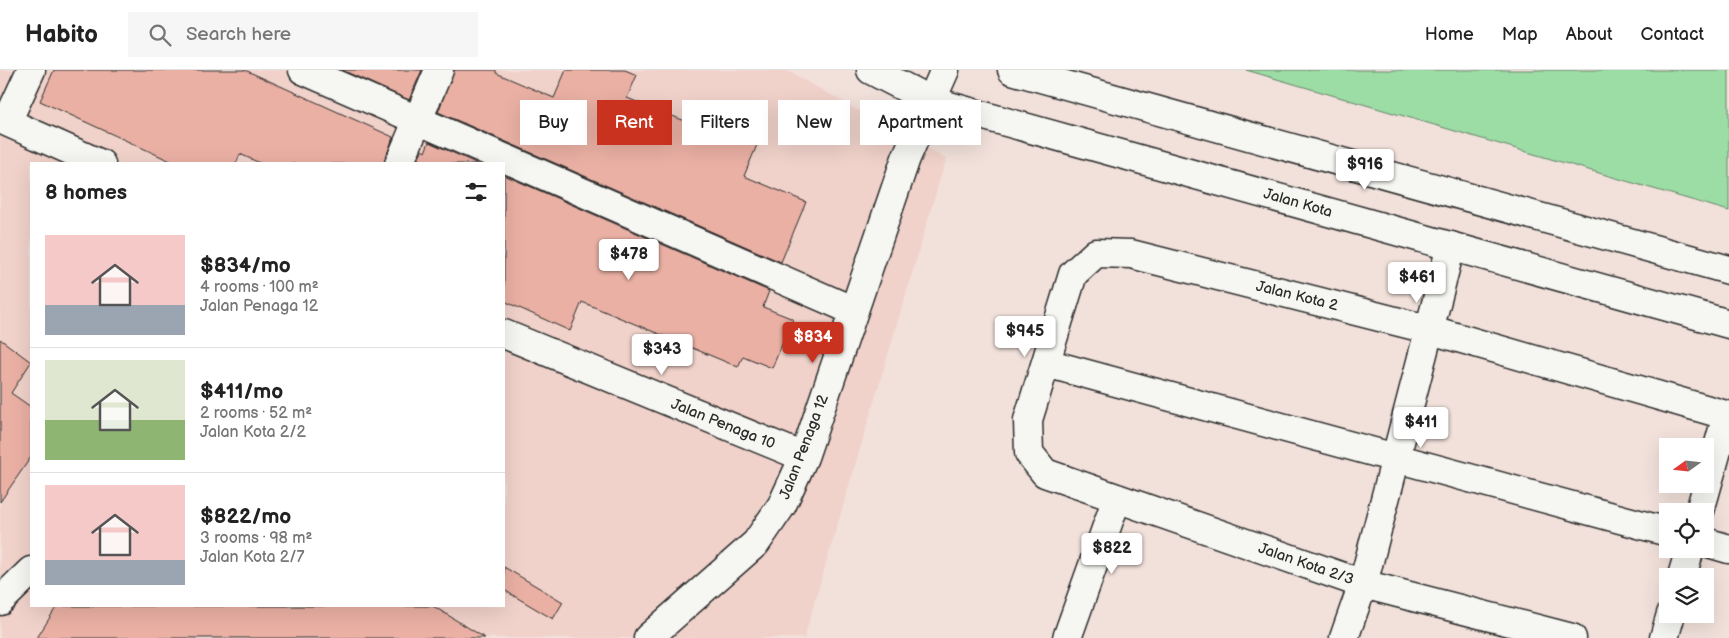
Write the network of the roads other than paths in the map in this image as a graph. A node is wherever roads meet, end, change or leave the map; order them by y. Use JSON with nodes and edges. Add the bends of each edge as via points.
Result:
{"nodes":[{"id":1,"x":31,"y":70,"type":"edge"},
{"id":2,"x":302,"y":70,"type":"edge"},
{"id":3,"x":439,"y":70,"type":"edge"},
{"id":4,"x":871,"y":70,"type":"edge"},
{"id":5,"x":945,"y":70,"type":"edge"},
{"id":6,"x":1012,"y":70,"type":"edge"},
{"id":7,"x":930,"y":100,"type":"edge"},
{"id":8,"x":932,"y":100,"type":"edge"},
{"id":9,"x":981,"y":115,"type":"edge"},
{"id":10,"x":416,"y":120,"type":"junction"},
{"id":11,"x":4,"y":121,"type":"edge"},
{"id":12,"x":912,"y":145,"type":"edge"},
{"id":13,"x":96,"y":162,"type":"edge"},
{"id":14,"x":400,"y":162,"type":"edge"},
{"id":15,"x":1451,"y":246,"type":"junction"},
{"id":16,"x":1729,"y":270,"type":"edge"},
{"id":17,"x":854,"y":310,"type":"junction"},
{"id":18,"x":1729,"y":324,"type":"edge"},
{"id":19,"x":1431,"y":330,"type":"junction"},
{"id":20,"x":505,"y":334,"type":"edge"},
{"id":21,"x":1046,"y":363,"type":"junction"},
{"id":22,"x":1728,"y":416,"type":"edge"},
{"id":23,"x":804,"y":457,"type":"junction"},
{"id":24,"x":1396,"y":457,"type":"junction"},
{"id":25,"x":1045,"y":473,"type":"joint"},
{"id":26,"x":1117,"y":498,"type":"junction"},
{"id":27,"x":1702,"y":503,"type":"edge"},
{"id":28,"x":1659,"y":530,"type":"edge"},
{"id":29,"x":1714,"y":545,"type":"edge"},
{"id":30,"x":1729,"y":549,"type":"edge"},
{"id":31,"x":30,"y":572,"type":"edge"},
{"id":32,"x":1363,"y":584,"type":"junction"},
{"id":33,"x":0,"y":601,"type":"edge"},
{"id":34,"x":1668,"y":623,"type":"edge"},
{"id":35,"x":648,"y":638,"type":"edge"},
{"id":36,"x":1067,"y":638,"type":"edge"},
{"id":37,"x":1344,"y":638,"type":"edge"},
{"id":38,"x":1572,"y":638,"type":"edge"},
{"id":39,"x":1664,"y":638,"type":"edge"}],
"edges":[{"from":1,"to":11,"type":"street"},
{"from":2,"to":10,"type":"street"},
{"from":3,"to":10,"type":"street"},
{"from":4,"to":7,"type":"street","name":"Jalan Kota"},
{"from":5,"to":8,"type":"street","name":"Jalan Penaga 12"},
{"from":6,"to":16,"type":"street"},
{"from":9,"to":15,"type":"street","name":"Jalan Kota"},
{"from":10,"to":14,"type":"street"},
{"from":10,"to":17,"type":"street"},
{"from":11,"to":13,"type":"street"},
{"from":12,"to":17,"type":"street","name":"Jalan Penaga 12"},
{"from":15,"to":18,"type":"street","name":"Jalan Kota"},
{"from":15,"to":19,"type":"street"},
{"from":17,"to":23,"type":"street","name":"Jalan Penaga 12"},
{"from":19,"to":21,"type":"street","name":"Jalan Kota 2","via":[[1131,254],[1096,253],[1073,274]]},
{"from":19,"to":22,"type":"street","name":"Jalan Kota 2"},
{"from":19,"to":24,"type":"street"},
{"from":20,"to":23,"type":"street","name":"Jalan Penaga 10"},
{"from":21,"to":24,"type":"street"},
{"from":21,"to":25,"type":"street","name":"Jalan Kota 2","via":[[1028,420],[1030,453]]},
{"from":22,"to":27,"type":"street"},
{"from":23,"to":35,"type":"street","name":"Jalan Penaga 12","via":[[782,505],[756,542]]},
{"from":24,"to":28,"type":"street"},
{"from":24,"to":32,"type":"street"},
{"from":25,"to":26,"type":"street","name":"Jalan Kota 2/3"},
{"from":26,"to":32,"type":"street","name":"Jalan Kota 2/3"},
{"from":26,"to":36,"type":"street"},
{"from":29,"to":30,"type":"street"},
{"from":31,"to":33,"type":"street"},
{"from":32,"to":37,"type":"street"},
{"from":32,"to":38,"type":"street","name":"Jalan Kota 2/3"},
{"from":34,"to":39,"type":"street"}]}
